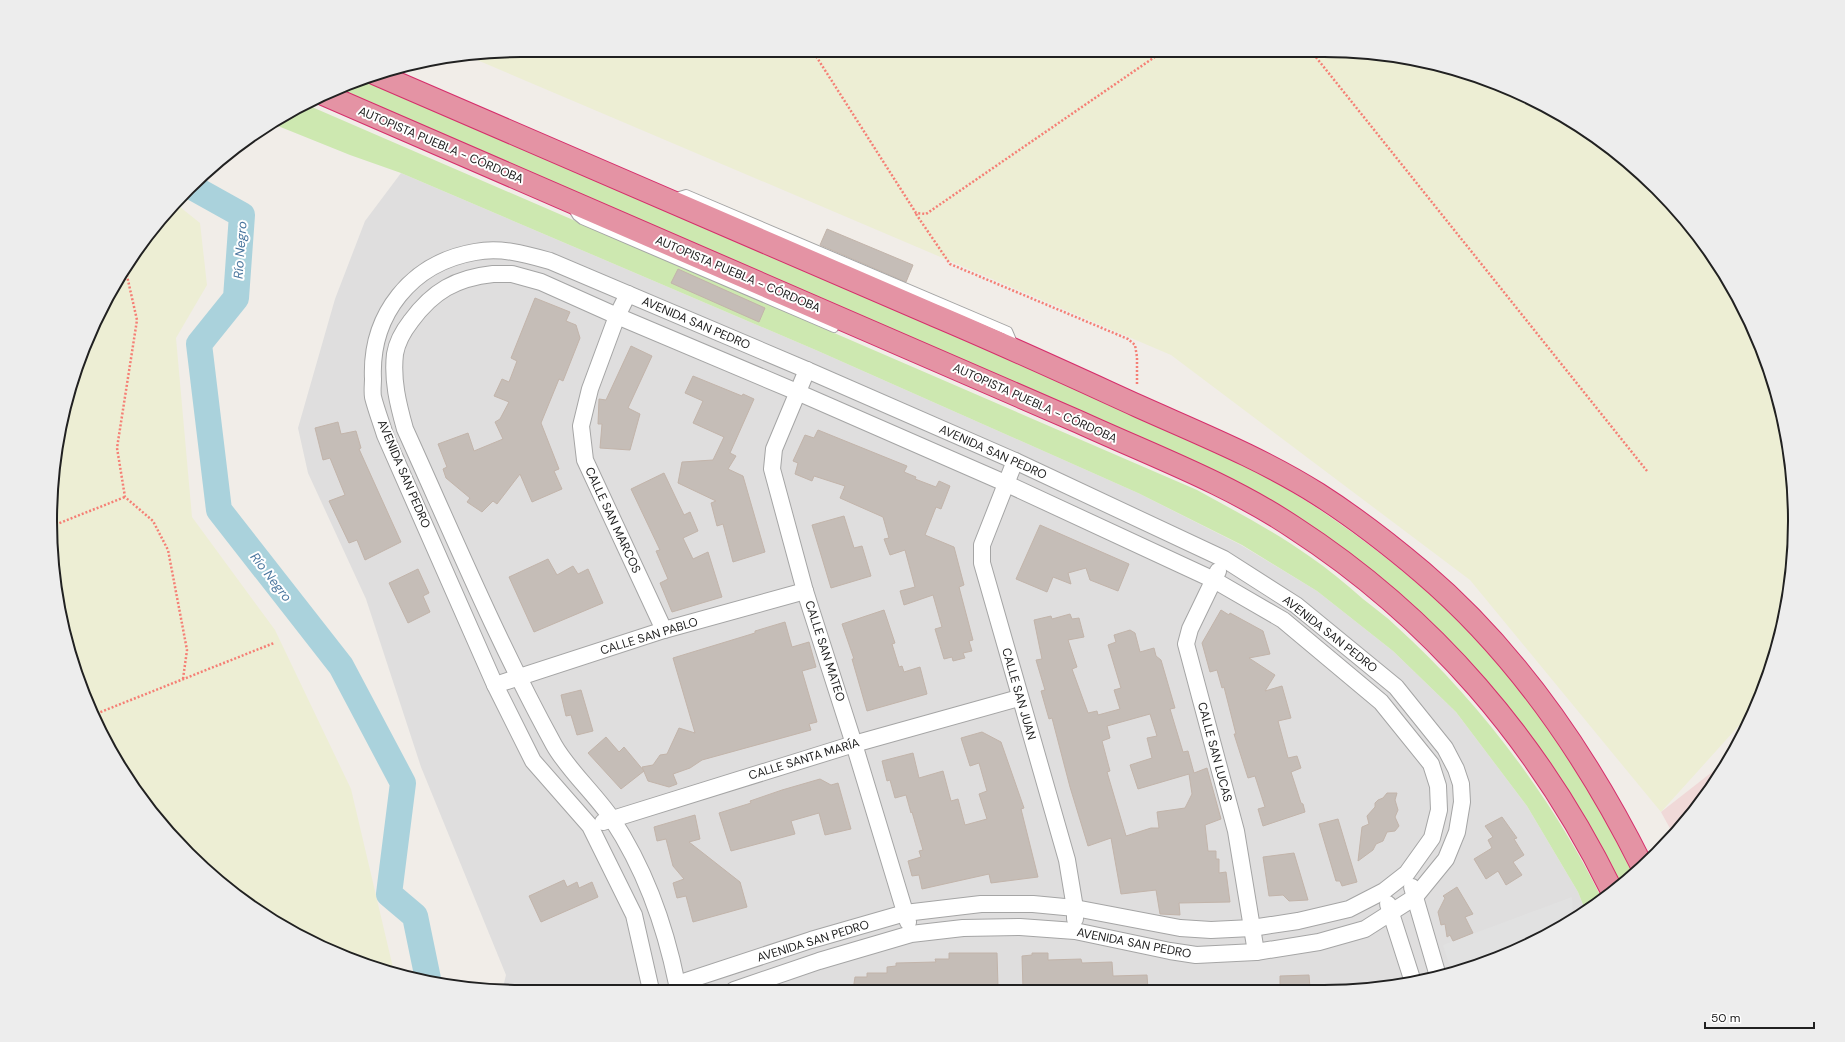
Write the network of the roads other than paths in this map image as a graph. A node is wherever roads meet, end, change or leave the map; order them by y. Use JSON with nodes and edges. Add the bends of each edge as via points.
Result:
{"nodes":[{"id":1,"x":385,"y":78,"type":"edge"},
{"id":2,"x":331,"y":98,"type":"edge"},
{"id":3,"x":570,"y":201,"type":"junction"},
{"id":4,"x":628,"y":294,"type":"junction"},
{"id":5,"x":617,"y":316,"type":"junction"},
{"id":6,"x":844,"y":332,"type":"dead end"},
{"id":7,"x":807,"y":370,"type":"junction"},
{"id":8,"x":797,"y":392,"type":"junction"},
{"id":9,"x":1015,"y":461,"type":"junction"},
{"id":10,"x":1005,"y":483,"type":"junction"},
{"id":11,"x":1224,"y":559,"type":"junction"},
{"id":12,"x":1214,"y":580,"type":"junction"},
{"id":13,"x":806,"y":591,"type":"junction"},
{"id":14,"x":664,"y":630,"type":"junction"},
{"id":15,"x":518,"y":678,"type":"junction"},
{"id":16,"x":495,"y":686,"type":"junction"},
{"id":17,"x":1019,"y":698,"type":"junction"},
{"id":18,"x":854,"y":744,"type":"junction"},
{"id":19,"x":612,"y":819,"type":"junction"},
{"id":20,"x":590,"y":826,"type":"junction"},
{"id":21,"x":1640,"y":861,"type":"edge"},
{"id":22,"x":1407,"y":873,"type":"junction"},
{"id":23,"x":1610,"y":886,"type":"edge"},
{"id":24,"x":1384,"y":891,"type":"junction"},
{"id":25,"x":1416,"y":897,"type":"junction"},
{"id":26,"x":1075,"y":908,"type":"junction"},
{"id":27,"x":905,"y":913,"type":"junction"},
{"id":28,"x":1391,"y":913,"type":"junction"},
{"id":29,"x":1252,"y":928,"type":"junction"},
{"id":30,"x":1075,"y":931,"type":"junction"},
{"id":31,"x":911,"y":934,"type":"junction"},
{"id":32,"x":1256,"y":952,"type":"junction"},
{"id":33,"x":1437,"y":971,"type":"edge"},
{"id":34,"x":1411,"y":977,"type":"edge"},
{"id":35,"x":650,"y":985,"type":"edge"},
{"id":36,"x":675,"y":985,"type":"edge"},
{"id":37,"x":681,"y":985,"type":"edge"},
{"id":38,"x":749,"y":985,"type":"edge"}],
"edges":[{"from":1,"to":21,"type":"highway","via":[[1016,350],[1222,443],[1316,493],[1387,544],[1444,592],[1516,669],[1566,736],[1626,833]]},
{"from":2,"to":3,"type":"highway","name":"AUTOPISTA PUEBLA - CÓRDOBA"},
{"from":3,"to":6,"type":"lane","via":[[573,210],[582,220]]},
{"from":3,"to":23,"type":"highway","name":"AUTOPISTA PUEBLA - CÓRDOBA","via":[[929,362],[1204,478],[1292,526],[1342,561],[1400,608],[1434,639],[1489,700],[1564,804]]},
{"from":4,"to":5,"type":"street","name":"CALLE SAN MARCOS"},
{"from":4,"to":7,"type":"street","name":"AVENIDA SAN PEDRO"},
{"from":4,"to":16,"type":"street","name":"AVENIDA SAN PEDRO","via":[[550,261],[516,252],[475,252],[433,266],[415,278],[389,310],[375,341],[372,361],[373,396],[385,434]]},
{"from":5,"to":8,"type":"street","name":"AVENIDA SAN PEDRO"},
{"from":5,"to":14,"type":"street","name":"CALLE SAN MARCOS","via":[[590,389],[581,426],[585,460]]},
{"from":5,"to":15,"type":"street","name":"AVENIDA SAN PEDRO","via":[[541,282],[512,274],[474,276],[434,295],[420,308],[404,331],[395,352],[396,396],[405,429]]},
{"from":7,"to":8,"type":"street","name":"CALLE SAN MATEO"},
{"from":7,"to":9,"type":"street","name":"AVENIDA SAN PEDRO"},
{"from":8,"to":10,"type":"street","name":"AVENIDA SAN PEDRO"},
{"from":8,"to":13,"type":"street","name":"CALLE SAN MATEO","via":[[774,449],[772,469]]},
{"from":9,"to":10,"type":"street","name":"CALLE SAN JUAN"},
{"from":9,"to":11,"type":"street","name":"AVENIDA SAN PEDRO"},
{"from":10,"to":12,"type":"street","name":"AVENIDA SAN PEDRO"},
{"from":10,"to":17,"type":"street","name":"CALLE SAN JUAN","via":[[982,545],[982,563]]},
{"from":11,"to":12,"type":"street","name":"CALLE SAN LUCAS"},
{"from":11,"to":25,"type":"street","name":"AVENIDA SAN PEDRO","via":[[1296,605],[1396,687],[1445,748],[1461,784],[1462,802],[1458,824],[1446,859]]},
{"from":12,"to":22,"type":"street","name":"AVENIDA SAN PEDRO","via":[[1282,620],[1381,702],[1431,764],[1438,786],[1439,810],[1432,838]]},
{"from":12,"to":29,"type":"street","name":"CALLE SAN LUCAS","via":[[1190,629],[1186,644],[1236,831]]},
{"from":13,"to":14,"type":"street","name":"CALLE SAN PABLO"},
{"from":13,"to":18,"type":"street","name":"CALLE SAN MATEO"},
{"from":14,"to":15,"type":"street","name":"CALLE SAN PABLO"},
{"from":15,"to":16,"type":"street","name":"CALLE SAN PABLO"},
{"from":15,"to":19,"type":"street","name":"AVENIDA SAN PEDRO","via":[[556,748]]},
{"from":16,"to":20,"type":"street","name":"AVENIDA SAN PEDRO","via":[[533,761]]},
{"from":17,"to":18,"type":"street","name":"CALLE SANTA MARÍA"},
{"from":17,"to":26,"type":"street","name":"CALLE SAN JUAN","via":[[1067,860]]},
{"from":18,"to":19,"type":"street","name":"CALLE SANTA MARÍA"},
{"from":18,"to":27,"type":"street","name":"CALLE SAN MATEO"},
{"from":19,"to":20,"type":"street","name":"CALLE SANTA MARÍA"},
{"from":19,"to":36,"type":"street","name":"AVENIDA SAN PEDRO","via":[[637,862],[656,904]]},
{"from":20,"to":35,"type":"street","name":"AVENIDA SAN PEDRO","via":[[634,915]]},
{"from":22,"to":24,"type":"street","name":"AVENIDA SAN PEDRO"},
{"from":22,"to":25,"type":"street"},
{"from":24,"to":28,"type":"street"},
{"from":24,"to":29,"type":"street","name":"AVENIDA SAN PEDRO","via":[[1349,909]]},
{"from":25,"to":28,"type":"street","name":"AVENIDA SAN PEDRO"},
{"from":25,"to":33,"type":"street"},
{"from":26,"to":27,"type":"street","name":"AVENIDA SAN PEDRO","via":[[1033,904],[981,904]]},
{"from":26,"to":29,"type":"street","name":"AVENIDA SAN PEDRO","via":[[1180,928]]},
{"from":26,"to":30,"type":"street","name":"CALLE SAN JUAN"},
{"from":27,"to":31,"type":"street","name":"CALLE SAN MATEO"},
{"from":27,"to":37,"type":"street","name":"AVENIDA SAN PEDRO","via":[[811,940]]},
{"from":28,"to":32,"type":"street","name":"AVENIDA SAN PEDRO","via":[[1365,928],[1327,940]]},
{"from":28,"to":34,"type":"street"},
{"from":29,"to":32,"type":"street","name":"CALLE SAN LUCAS"},
{"from":30,"to":31,"type":"street","name":"AVENIDA SAN PEDRO","via":[[1020,927],[963,928]]},
{"from":30,"to":32,"type":"street","name":"AVENIDA SAN PEDRO","via":[[1170,951],[1196,954]]},
{"from":31,"to":38,"type":"street","name":"AVENIDA SAN PEDRO"}]}
